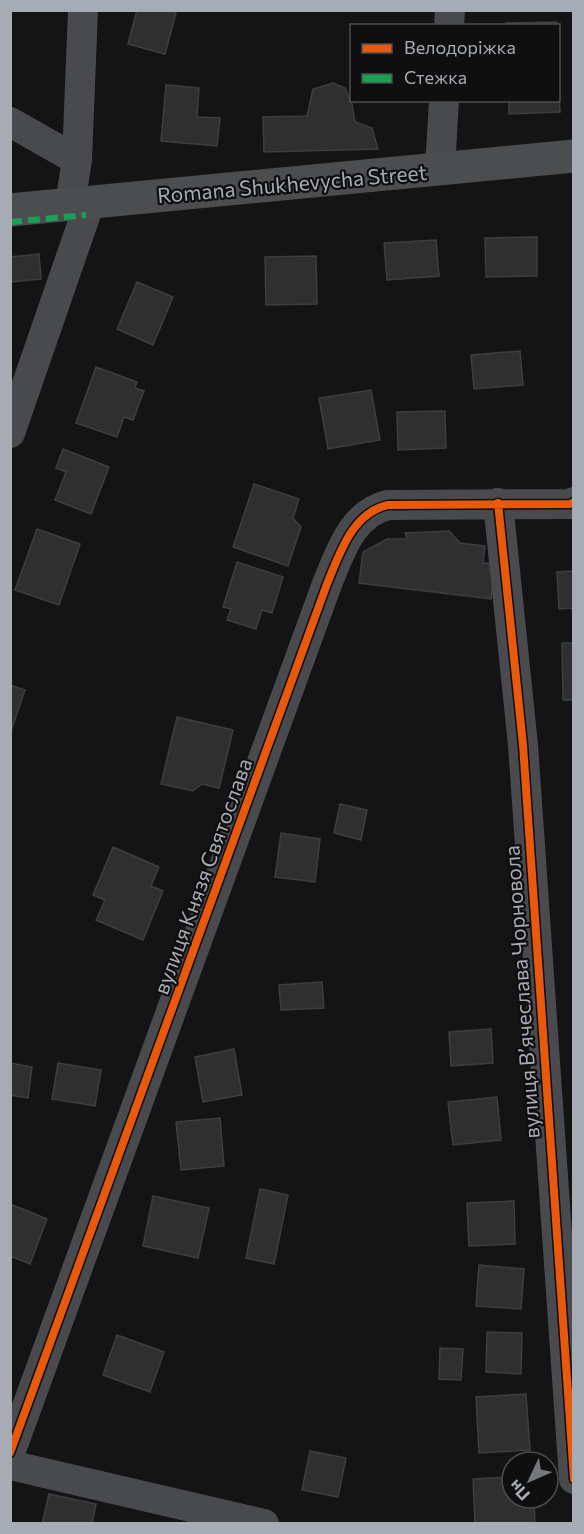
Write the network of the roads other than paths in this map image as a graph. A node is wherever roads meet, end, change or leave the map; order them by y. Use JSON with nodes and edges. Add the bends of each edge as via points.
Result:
{"nodes":[{"id":1,"x":83,"y":10,"type":"edge"},
{"id":2,"x":444,"y":102,"type":"edge"},
{"id":3,"x":10,"y":122,"type":"edge"},
{"id":4,"x":573,"y":156,"type":"edge"},
{"id":5,"x":76,"y":160,"type":"junction"},
{"id":6,"x":440,"y":169,"type":"junction"},
{"id":7,"x":80,"y":203,"type":"junction"},
{"id":8,"x":10,"y":210,"type":"edge"},
{"id":9,"x":10,"y":433,"type":"edge"},
{"id":10,"x":573,"y":502,"type":"edge"},
{"id":11,"x":498,"y":503,"type":"junction"},
{"id":12,"x":10,"y":1453,"type":"edge"},
{"id":13,"x":10,"y":1466,"type":"edge"},
{"id":14,"x":573,"y":1479,"type":"edge"},
{"id":15,"x":264,"y":1524,"type":"edge"}],
"edges":[{"from":1,"to":5,"type":"street"},
{"from":2,"to":6,"type":"street"},
{"from":3,"to":5,"type":"street"},
{"from":4,"to":6,"type":"main road","name":"Romana Shukhevycha Street"},
{"from":5,"to":7,"type":"street"},
{"from":6,"to":7,"type":"main road","name":"Romana Shukhevycha Street"},
{"from":7,"to":8,"type":"main road","name":"Romana Shukhevycha Street"},
{"from":7,"to":9,"type":"street"},
{"from":10,"to":11,"type":"street","name":"вулиця Князя Святослава"},
{"from":11,"to":12,"type":"street","name":"вулиця Князя Святослава","via":[[377,507],[358,522],[341,551]]},
{"from":11,"to":14,"type":"street","name":"вулиця Вʼячеслава Чорновола","via":[[523,746]]},
{"from":13,"to":15,"type":"street"}]}
